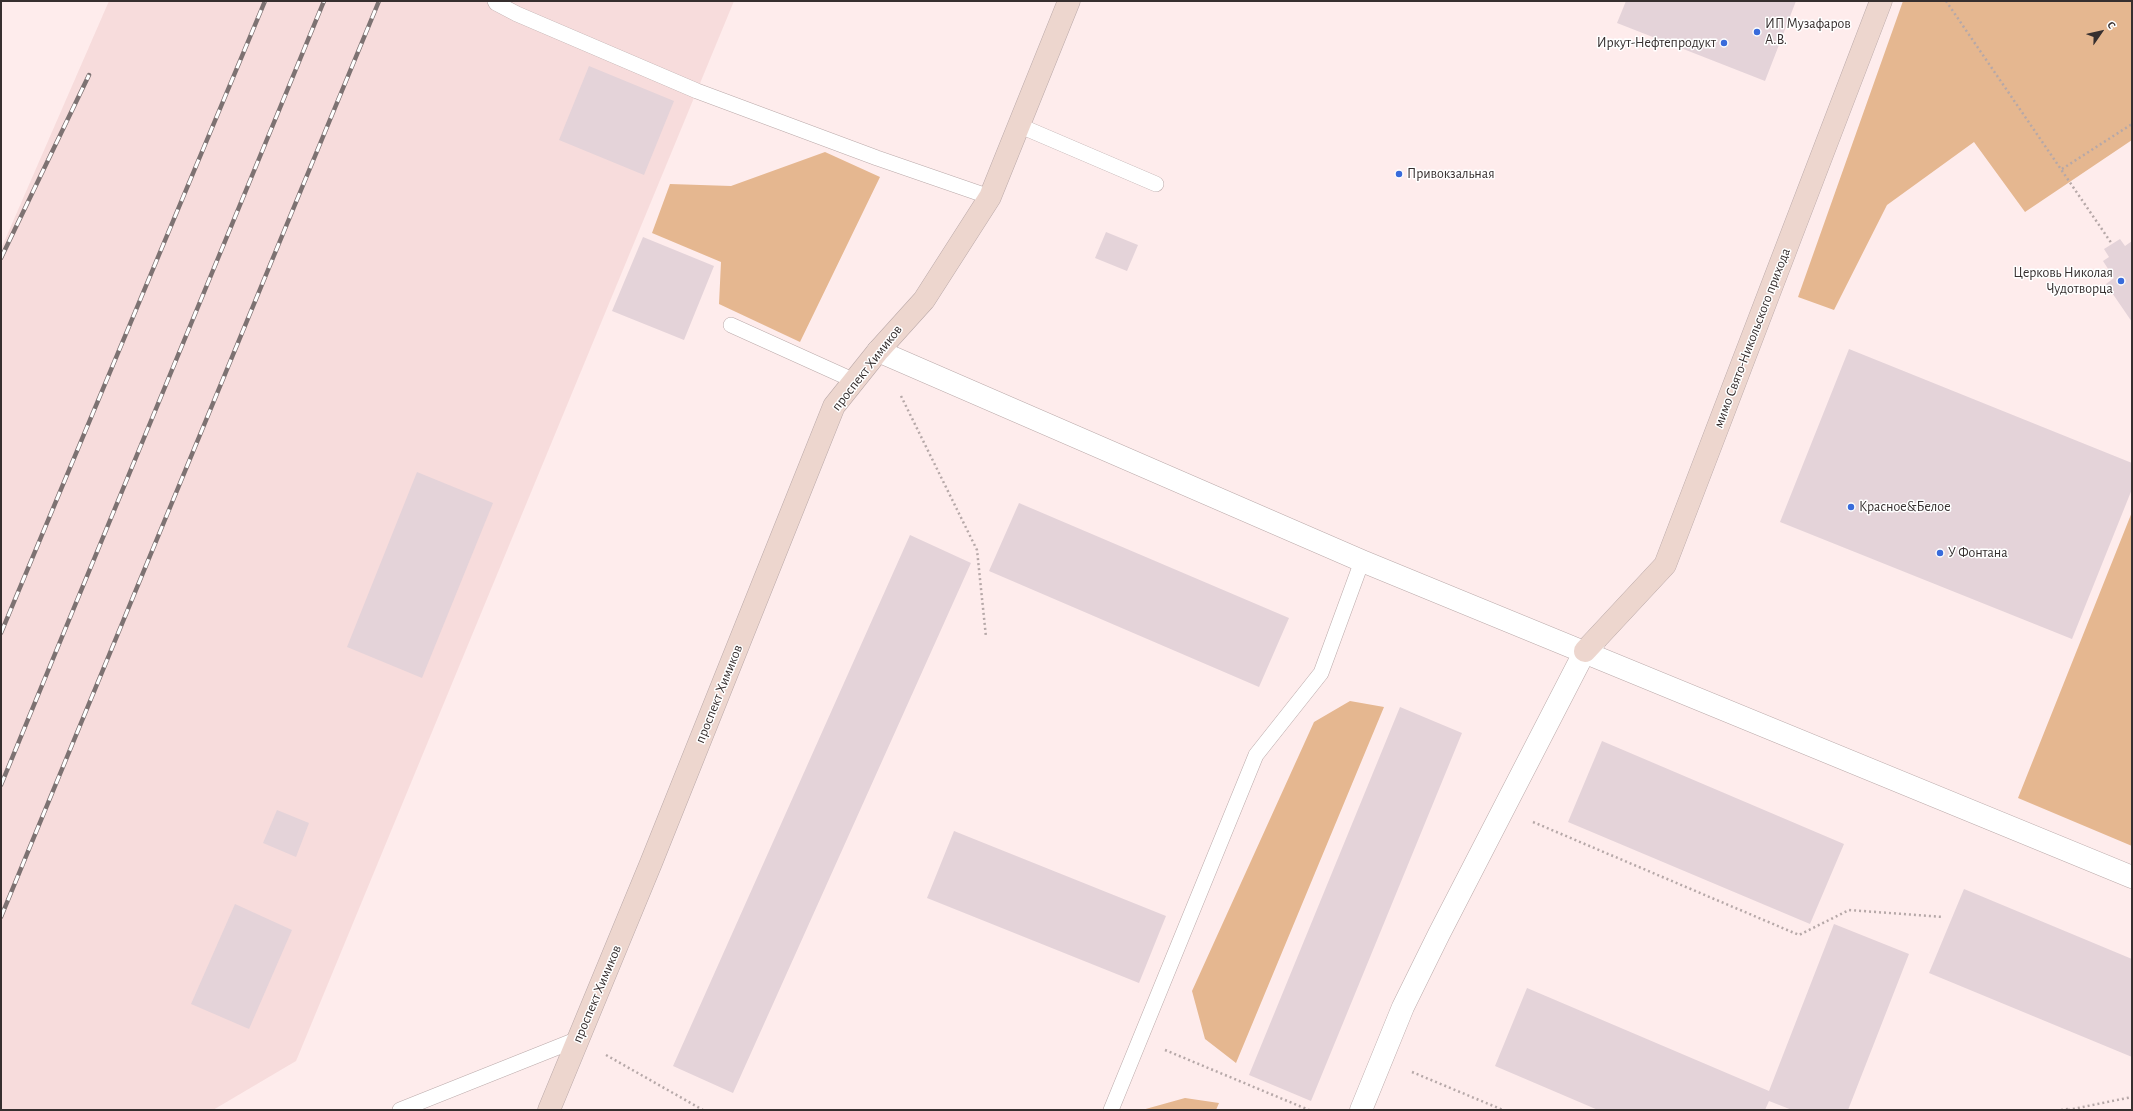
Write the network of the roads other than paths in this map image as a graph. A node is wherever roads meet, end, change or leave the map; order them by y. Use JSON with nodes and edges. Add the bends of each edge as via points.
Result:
{"nodes":[{"id":1,"x":496,"y":1,"type":"edge"},
{"id":2,"x":1069,"y":1,"type":"edge"},
{"id":3,"x":1881,"y":1,"type":"edge"},
{"id":4,"x":1018,"y":125,"type":"junction"},
{"id":5,"x":1156,"y":184,"type":"dead end"},
{"id":6,"x":990,"y":196,"type":"junction"},
{"id":7,"x":731,"y":325,"type":"dead end"},
{"id":8,"x":878,"y":351,"type":"junction"},
{"id":9,"x":855,"y":381,"type":"junction"},
{"id":10,"x":1362,"y":561,"type":"junction"},
{"id":11,"x":1585,"y":652,"type":"junction"},
{"id":12,"x":2132,"y":877,"type":"edge"},
{"id":13,"x":578,"y":1039,"type":"junction"},
{"id":14,"x":400,"y":1110,"type":"edge"},
{"id":15,"x":548,"y":1110,"type":"edge"},
{"id":16,"x":1111,"y":1110,"type":"edge"},
{"id":17,"x":1361,"y":1110,"type":"edge"}],
"edges":[{"from":1,"to":6,"type":"lane","via":[[517,14],[696,91],[877,158]]},
{"from":2,"to":4,"type":"street","name":"проспект Химиков"},
{"from":3,"to":11,"type":"street","via":[[1665,565]]},
{"from":4,"to":5,"type":"lane"},
{"from":4,"to":6,"type":"street","name":"проспект Химиков"},
{"from":6,"to":8,"type":"street","name":"проспект Химиков","via":[[924,300]]},
{"from":7,"to":9,"type":"lane"},
{"from":8,"to":9,"type":"street","name":"проспект Химиков"},
{"from":8,"to":10,"type":"street"},
{"from":9,"to":13,"type":"street","name":"проспект Химиков","via":[[834,406]]},
{"from":10,"to":11,"type":"street"},
{"from":10,"to":16,"type":"lane","via":[[1321,673],[1256,755]]},
{"from":11,"to":12,"type":"street"},
{"from":11,"to":17,"type":"street","via":[[1403,1007]]},
{"from":13,"to":14,"type":"lane"},
{"from":13,"to":15,"type":"street","name":"проспект Химиков"}]}
